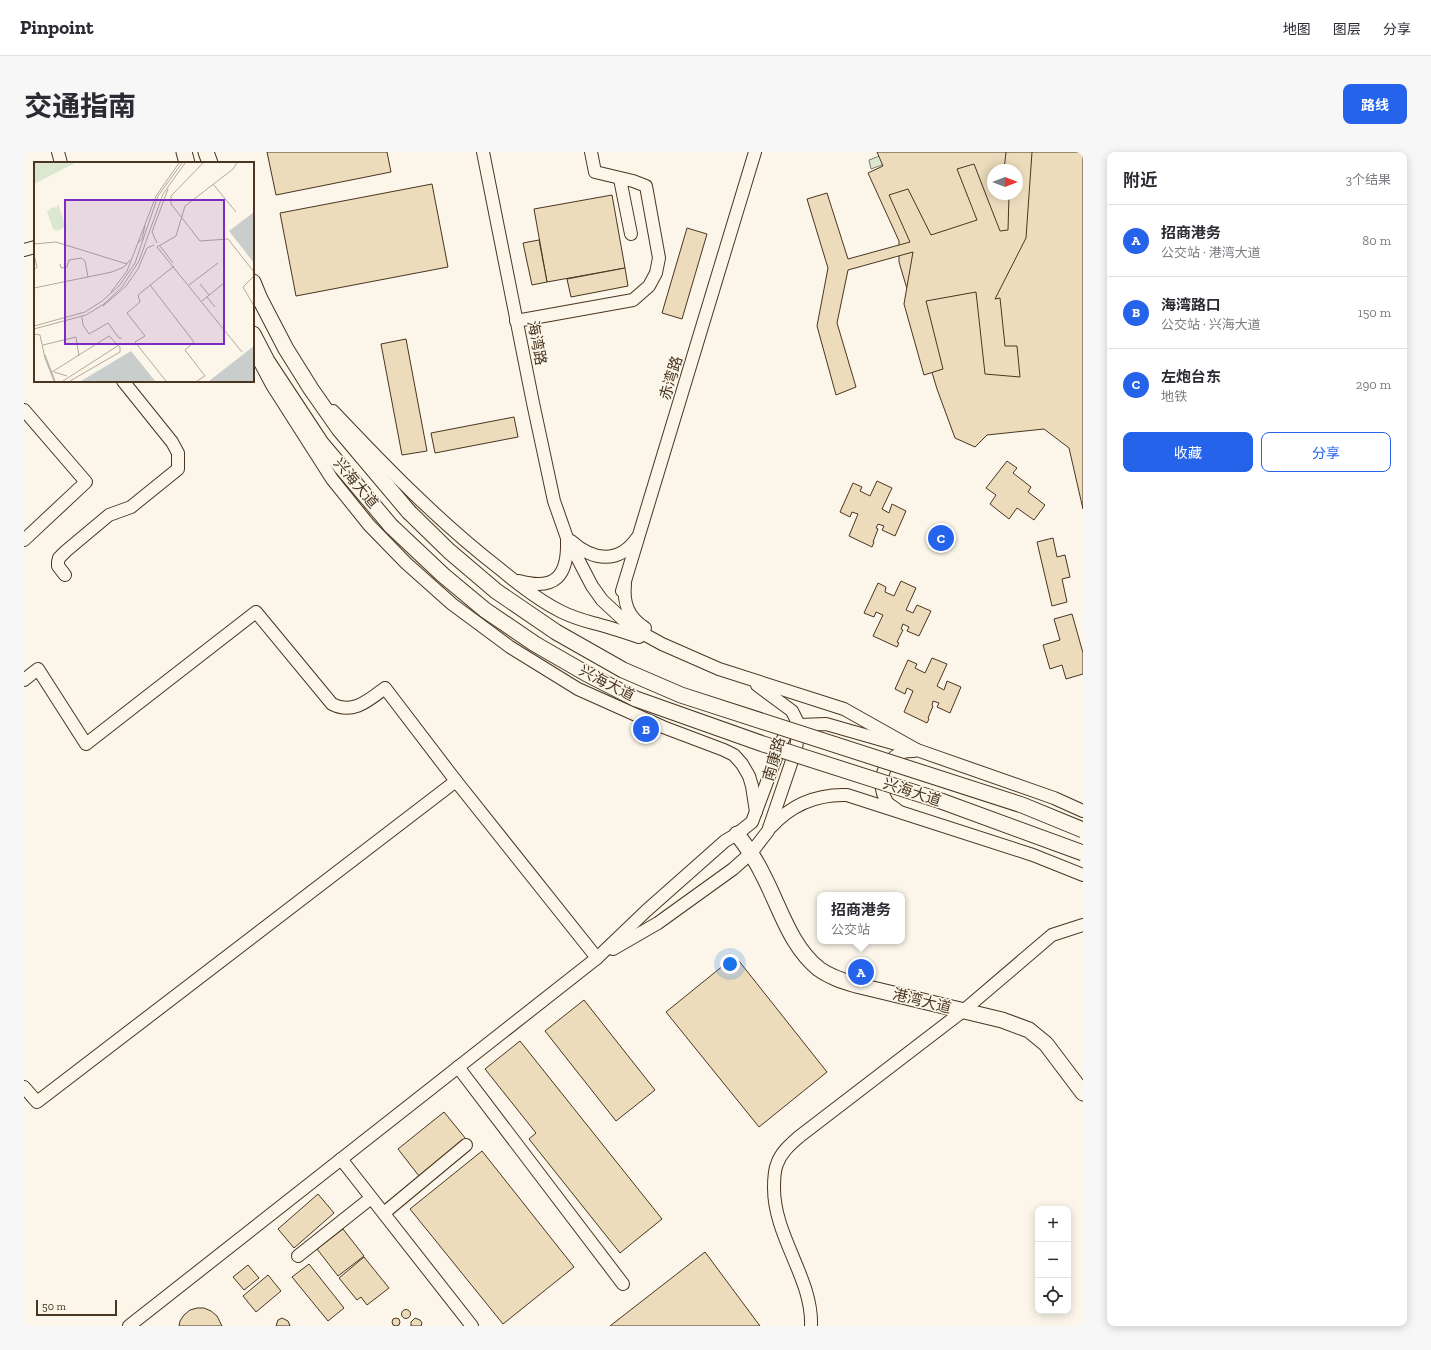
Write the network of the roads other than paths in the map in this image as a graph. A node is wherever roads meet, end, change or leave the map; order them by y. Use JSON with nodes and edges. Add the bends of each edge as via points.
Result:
{"nodes":[{"id":1,"x":58,"y":152,"type":"edge"},
{"id":2,"x":184,"y":152,"type":"edge"},
{"id":3,"x":206,"y":152,"type":"edge"},
{"id":4,"x":483,"y":152,"type":"edge"},
{"id":5,"x":591,"y":152,"type":"edge"},
{"id":6,"x":755,"y":152,"type":"edge"},
{"id":7,"x":61,"y":162,"type":"edge"},
{"id":8,"x":187,"y":162,"type":"edge"},
{"id":9,"x":210,"y":162,"type":"edge"},
{"id":10,"x":620,"y":179,"type":"junction"},
{"id":11,"x":631,"y":234,"type":"dead end"},
{"id":12,"x":34,"y":247,"type":"edge"},
{"id":13,"x":24,"y":250,"type":"edge"},
{"id":14,"x":254,"y":284,"type":"edge"},
{"id":15,"x":516,"y":322,"type":"junction"},
{"id":16,"x":254,"y":336,"type":"edge"},
{"id":17,"x":254,"y":350,"type":"edge"},
{"id":18,"x":124,"y":382,"type":"edge"},
{"id":19,"x":311,"y":389,"type":"junction"},
{"id":20,"x":24,"y":410,"type":"edge"},
{"id":21,"x":641,"y":533,"type":"junction"},
{"id":22,"x":567,"y":538,"type":"junction"},
{"id":23,"x":24,"y":540,"type":"edge"},
{"id":24,"x":65,"y":575,"type":"dead end"},
{"id":25,"x":512,"y":579,"type":"junction"},
{"id":26,"x":625,"y":584,"type":"junction"},
{"id":27,"x":615,"y":613,"type":"junction"},
{"id":28,"x":662,"y":644,"type":"junction"},
{"id":29,"x":746,"y":678,"type":"junction"},
{"id":30,"x":24,"y":680,"type":"edge"},
{"id":31,"x":799,"y":725,"type":"junction"},
{"id":32,"x":917,"y":750,"type":"junction"},
{"id":33,"x":456,"y":781,"type":"junction"},
{"id":34,"x":1083,"y":811,"type":"edge"},
{"id":35,"x":899,"y":812,"type":"junction"},
{"id":36,"x":756,"y":813,"type":"junction"},
{"id":37,"x":1083,"y":830,"type":"edge"},
{"id":38,"x":768,"y":831,"type":"junction"},
{"id":39,"x":737,"y":834,"type":"junction"},
{"id":40,"x":751,"y":853,"type":"junction"},
{"id":41,"x":1083,"y":853,"type":"edge"},
{"id":42,"x":1083,"y":875,"type":"edge"},
{"id":43,"x":1083,"y":925,"type":"edge"},
{"id":44,"x":597,"y":958,"type":"junction"},
{"id":45,"x":963,"y":1011,"type":"junction"},
{"id":46,"x":458,"y":1067,"type":"junction"},
{"id":47,"x":24,"y":1087,"type":"edge"},
{"id":48,"x":1083,"y":1094,"type":"edge"},
{"id":49,"x":466,"y":1145,"type":"dead end"},
{"id":50,"x":341,"y":1160,"type":"junction"},
{"id":51,"x":371,"y":1198,"type":"junction"},
{"id":52,"x":384,"y":1213,"type":"junction"},
{"id":53,"x":298,"y":1256,"type":"dead end"},
{"id":54,"x":623,"y":1284,"type":"dead end"},
{"id":55,"x":130,"y":1326,"type":"edge"},
{"id":56,"x":472,"y":1326,"type":"edge"},
{"id":57,"x":811,"y":1326,"type":"edge"}],
"edges":[{"from":1,"to":7,"type":"street"},
{"from":2,"to":8,"type":"main road"},
{"from":3,"to":9,"type":"main road"},
{"from":4,"to":15,"type":"street","name":"海湾路"},
{"from":5,"to":10,"type":"street","via":[[595,172]]},
{"from":6,"to":21,"type":"street","name":"赤湾路"},
{"from":10,"to":11,"type":"street"},
{"from":10,"to":15,"type":"street","via":[[646,186],[659,258],[656,273],[649,286],[633,300]]},
{"from":12,"to":13,"type":"street"},
{"from":14,"to":19,"type":"main road","name":"兴海大道","via":[[286,349]]},
{"from":15,"to":22,"type":"street","name":"海湾路","via":[[554,501]]},
{"from":16,"to":41,"type":"main road","name":"兴海大道","bridge":true,"via":[[267,361],[321,442],[391,526],[485,610],[535,644],[580,671],[636,699],[762,744],[941,801]]},
{"from":17,"to":36,"type":"street","name":"兴海大道","via":[[272,385],[332,479],[368,525],[406,563],[452,604],[510,647],[578,689],[664,728],[734,755],[749,776]]},
{"from":18,"to":24,"type":"street","via":[[172,442],[178,453],[178,469],[131,507],[109,515],[66,551],[58,562]]},
{"from":19,"to":25,"type":"street","name":"兴海大道","via":[[399,480],[473,549]]},
{"from":19,"to":37,"type":"main road","name":"兴海大道","bridge":true,"via":[[339,429],[409,512],[496,591],[556,632],[623,670],[681,695],[1022,805]]},
{"from":20,"to":23,"type":"street","via":[[86,482]]},
{"from":21,"to":22,"type":"street","via":[[623,553],[609,557],[584,552]]},
{"from":21,"to":26,"type":"street","name":"赤湾路"},
{"from":22,"to":25,"type":"street","via":[[565,565],[556,578],[539,585]]},
{"from":22,"to":27,"type":"street","name":"兴海大道","via":[[592,586]]},
{"from":25,"to":28,"type":"street","name":"兴海大道","via":[[561,612]]},
{"from":26,"to":27,"type":"street","name":"赤湾路"},
{"from":26,"to":29,"type":"street","name":"兴海大道","via":[[625,603],[637,623],[650,632],[717,660]]},
{"from":27,"to":28,"type":"street","name":"兴海大道","via":[[631,627]]},
{"from":28,"to":29,"type":"street","name":"兴海大道"},
{"from":29,"to":31,"type":"street","via":[[792,711]]},
{"from":29,"to":32,"type":"street","name":"兴海大道","via":[[844,709]]},
{"from":30,"to":33,"type":"street","via":[[38,669],[86,744],[256,612],[332,704],[344,708],[357,707],[385,688]]},
{"from":31,"to":32,"type":"street","via":[[826,724]]},
{"from":31,"to":36,"type":"street","name":"南康路","via":[[787,732],[783,739]]},
{"from":31,"to":38,"type":"street","name":"南康路","via":[[796,749]]},
{"from":32,"to":34,"type":"street","name":"兴海大道","via":[[1054,798]]},
{"from":32,"to":35,"type":"street","via":[[902,752],[890,761],[882,774],[882,789],[888,802]]},
{"from":33,"to":44,"type":"street"},
{"from":33,"to":47,"type":"street","via":[[37,1102]]},
{"from":35,"to":38,"type":"street","name":"兴海大道","via":[[859,798],[833,794],[818,797],[791,810],[779,818]]},
{"from":35,"to":42,"type":"street","name":"兴海大道","via":[[1033,855]]},
{"from":36,"to":39,"type":"street","name":"南康路","via":[[752,822]]},
{"from":38,"to":40,"type":"street","name":"南康路"},
{"from":39,"to":40,"type":"main road","name":"港湾大道"},
{"from":39,"to":44,"type":"street","name":"南康路","via":[[725,841]]},
{"from":40,"to":44,"type":"street","name":"南康路","via":[[658,923]]},
{"from":40,"to":45,"type":"main road","name":"港湾大道","via":[[794,940],[806,957],[820,970],[856,985]]},
{"from":43,"to":45,"type":"street","via":[[1052,935]]},
{"from":44,"to":46,"type":"street"},
{"from":45,"to":48,"type":"main road","name":"港湾大道","via":[[1002,1020],[1029,1030],[1046,1044]]},
{"from":45,"to":57,"type":"street","via":[[800,1136],[785,1150],[777,1164],[774,1198],[777,1214],[808,1298]]},
{"from":46,"to":50,"type":"street"},
{"from":46,"to":54,"type":"street"},
{"from":49,"to":52,"type":"street"},
{"from":50,"to":51,"type":"street"},
{"from":50,"to":55,"type":"street"},
{"from":51,"to":52,"type":"street"},
{"from":51,"to":53,"type":"street"},
{"from":52,"to":56,"type":"street"}]}
